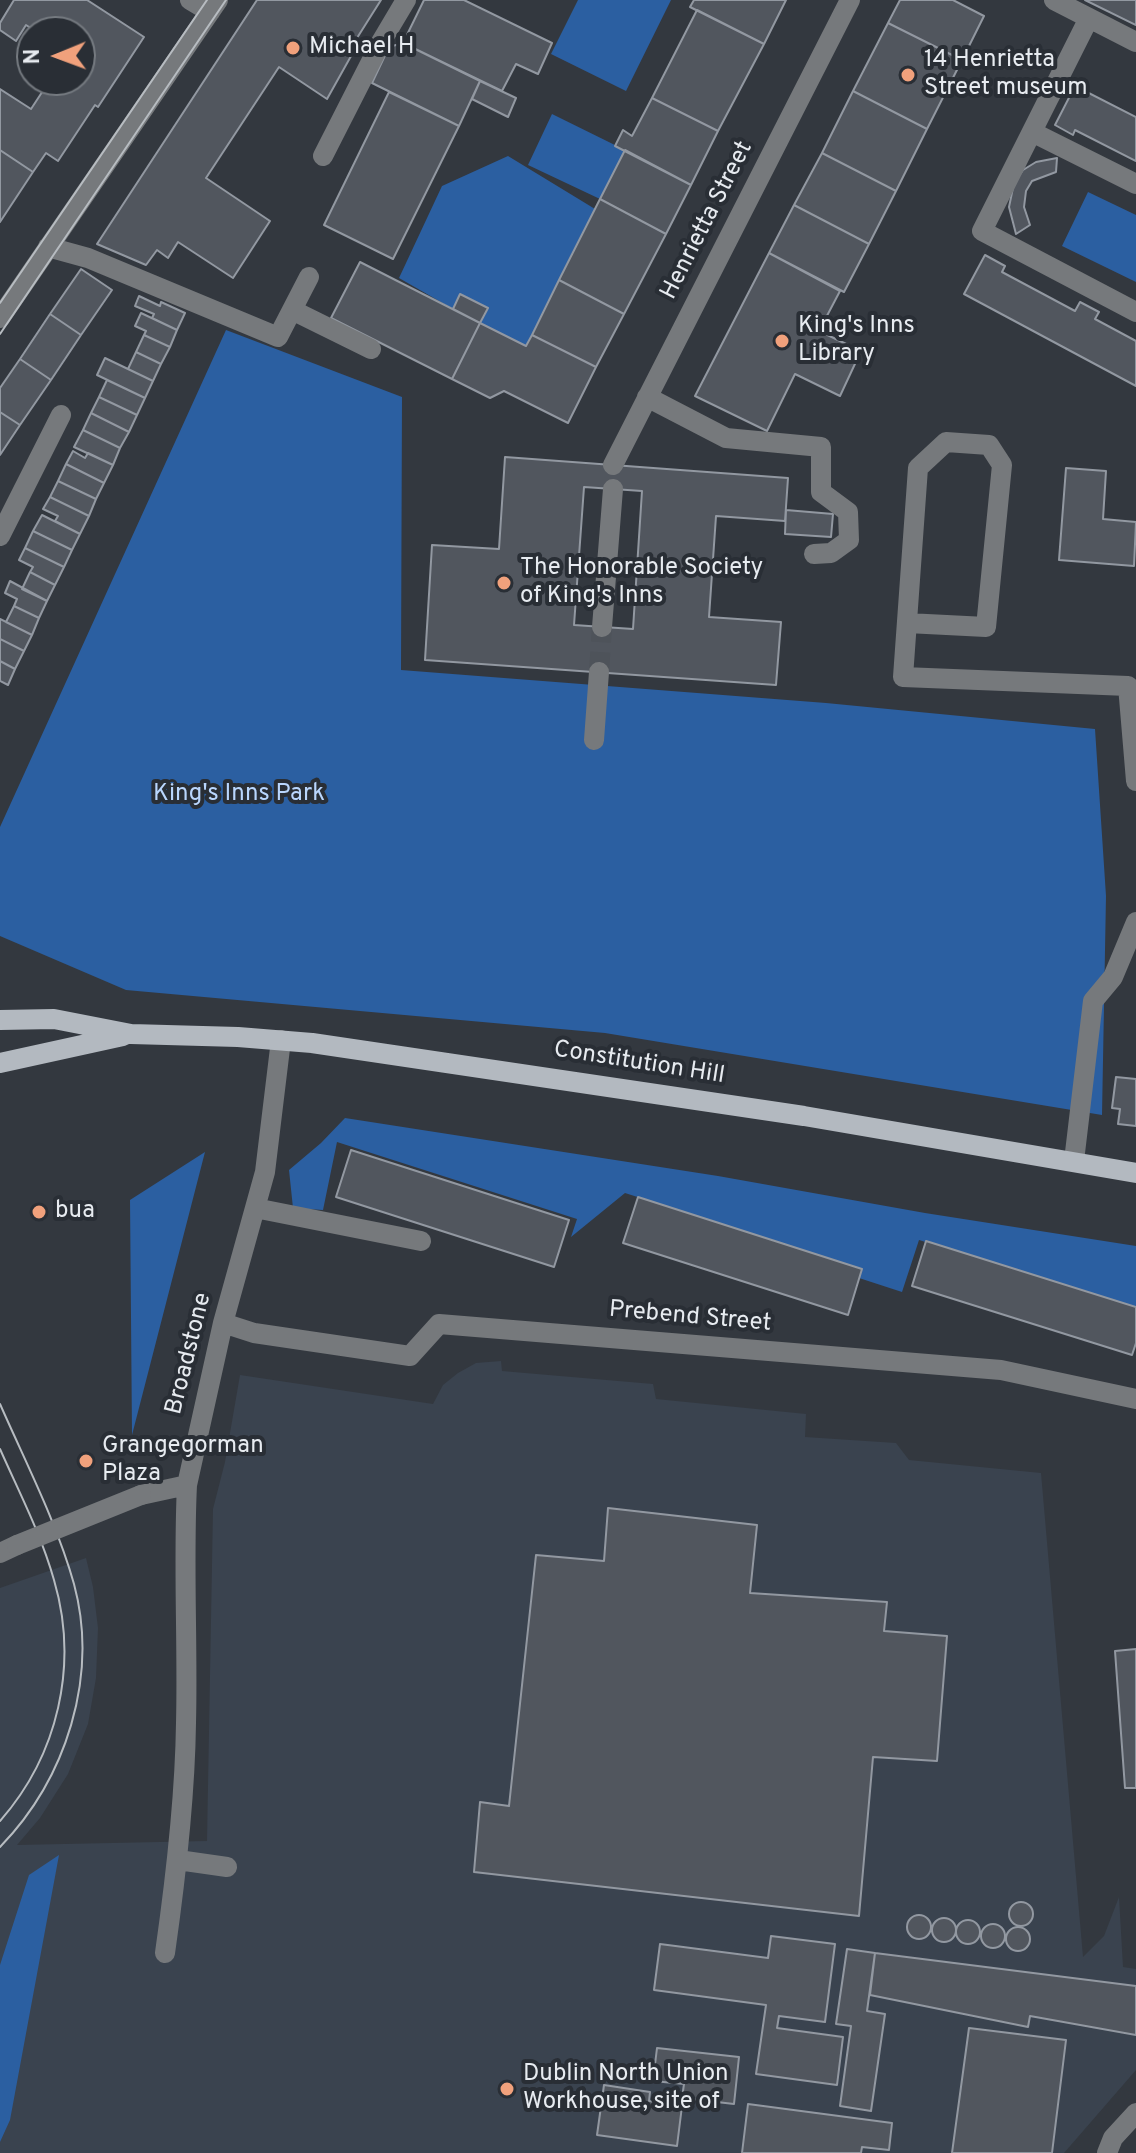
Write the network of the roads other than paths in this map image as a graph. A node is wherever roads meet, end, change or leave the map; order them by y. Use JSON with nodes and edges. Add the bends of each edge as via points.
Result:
{"nodes":[{"id":1,"x":190,"y":0,"type":"edge"},
{"id":2,"x":406,"y":0,"type":"edge"},
{"id":3,"x":850,"y":0,"type":"edge"},
{"id":4,"x":1054,"y":0,"type":"edge"},
{"id":5,"x":214,"y":6,"type":"edge"},
{"id":6,"x":1089,"y":18,"type":"junction"},
{"id":7,"x":1136,"y":42,"type":"edge"},
{"id":8,"x":1032,"y":132,"type":"junction"},
{"id":9,"x":323,"y":156,"type":"dead end"},
{"id":10,"x":1136,"y":184,"type":"edge"},
{"id":11,"x":48,"y":247,"type":"junction"},
{"id":12,"x":309,"y":277,"type":"dead end"},
{"id":13,"x":292,"y":310,"type":"junction"},
{"id":14,"x":1136,"y":312,"type":"edge"},
{"id":15,"x":0,"y":318,"type":"edge"},
{"id":16,"x":371,"y":349,"type":"dead end"},
{"id":17,"x":647,"y":397,"type":"junction"},
{"id":18,"x":61,"y":415,"type":"dead end"},
{"id":19,"x":613,"y":465,"type":"dead end"},
{"id":20,"x":613,"y":489,"type":"dead end"},
{"id":21,"x":8,"y":497,"type":"edge"},
{"id":22,"x":0,"y":536,"type":"edge"},
{"id":23,"x":814,"y":554,"type":"dead end"},
{"id":24,"x":907,"y":623,"type":"junction"},
{"id":25,"x":602,"y":627,"type":"tunnel mouth"},
{"id":26,"x":599,"y":672,"type":"tunnel mouth"},
{"id":27,"x":594,"y":740,"type":"dead end"},
{"id":28,"x":1136,"y":781,"type":"edge"},
{"id":29,"x":1136,"y":922,"type":"edge"},
{"id":30,"x":0,"y":1020,"type":"edge"},
{"id":31,"x":131,"y":1034,"type":"junction"},
{"id":32,"x":281,"y":1040,"type":"junction"},
{"id":33,"x":0,"y":1063,"type":"edge"},
{"id":34,"x":1074,"y":1161,"type":"junction"},
{"id":35,"x":1136,"y":1173,"type":"edge"},
{"id":36,"x":255,"y":1208,"type":"junction"},
{"id":37,"x":421,"y":1241,"type":"dead end"},
{"id":38,"x":223,"y":1323,"type":"junction"},
{"id":39,"x":1136,"y":1399,"type":"edge"},
{"id":40,"x":187,"y":1485,"type":"junction"},
{"id":41,"x":8,"y":1549,"type":"edge"},
{"id":42,"x":178,"y":1860,"type":"junction"},
{"id":43,"x":227,"y":1867,"type":"dead end"},
{"id":44,"x":165,"y":1953,"type":"dead end"},
{"id":45,"x":1136,"y":2113,"type":"edge"},
{"id":46,"x":1107,"y":2153,"type":"edge"}],
"edges":[{"from":1,"to":5,"type":"street"},
{"from":2,"to":9,"type":"street"},
{"from":3,"to":17,"type":"street","name":"Henrietta Street"},
{"from":4,"to":6,"type":"street"},
{"from":5,"to":11,"type":"street"},
{"from":6,"to":7,"type":"street"},
{"from":6,"to":8,"type":"street"},
{"from":8,"to":10,"type":"street"},
{"from":8,"to":14,"type":"street","via":[[982,231]]},
{"from":11,"to":13,"type":"street","via":[[88,258],[278,337]]},
{"from":11,"to":15,"type":"street"},
{"from":12,"to":13,"type":"street"},
{"from":13,"to":16,"type":"street"},
{"from":17,"to":19,"type":"street","name":"Henrietta Street"},
{"from":17,"to":23,"type":"street","via":[[726,438],[821,447],[821,492],[848,512],[849,540],[831,553]]},
{"from":18,"to":21,"type":"street"},
{"from":20,"to":25,"type":"street"},
{"from":21,"to":22,"type":"street"},
{"from":24,"to":24,"type":"street","via":[[986,627],[1002,465],[989,445],[946,442],[918,468]]},
{"from":24,"to":28,"type":"street","via":[[903,677],[1128,686]]},
{"from":26,"to":27,"type":"street"},
{"from":29,"to":34,"type":"street","via":[[1113,977],[1093,1001]]},
{"from":30,"to":31,"type":"main road","name":"Constitution Hill","via":[[54,1019]]},
{"from":31,"to":32,"type":"main road","name":"Constitution Hill"},
{"from":31,"to":33,"type":"main road","name":"Constitution Hill"},
{"from":32,"to":34,"type":"main road","name":"Constitution Hill","via":[[586,1082]]},
{"from":32,"to":36,"type":"street","name":"Broadstone","via":[[265,1172]]},
{"from":34,"to":35,"type":"main road","name":"Constitution Hill"},
{"from":36,"to":37,"type":"street"},
{"from":36,"to":38,"type":"street","name":"Broadstone"},
{"from":38,"to":39,"type":"street","name":"Prebend Street","via":[[254,1333],[410,1356],[439,1324],[1001,1370]]},
{"from":38,"to":40,"type":"street","name":"Broadstone"},
{"from":40,"to":41,"type":"street","bridge":true,"via":[[141,1495]]},
{"from":40,"to":42,"type":"street","name":"Broadstone","via":[[186,1723]]},
{"from":42,"to":43,"type":"street"},
{"from":42,"to":44,"type":"street","name":"Broadstone"},
{"from":45,"to":46,"type":"street"}]}
